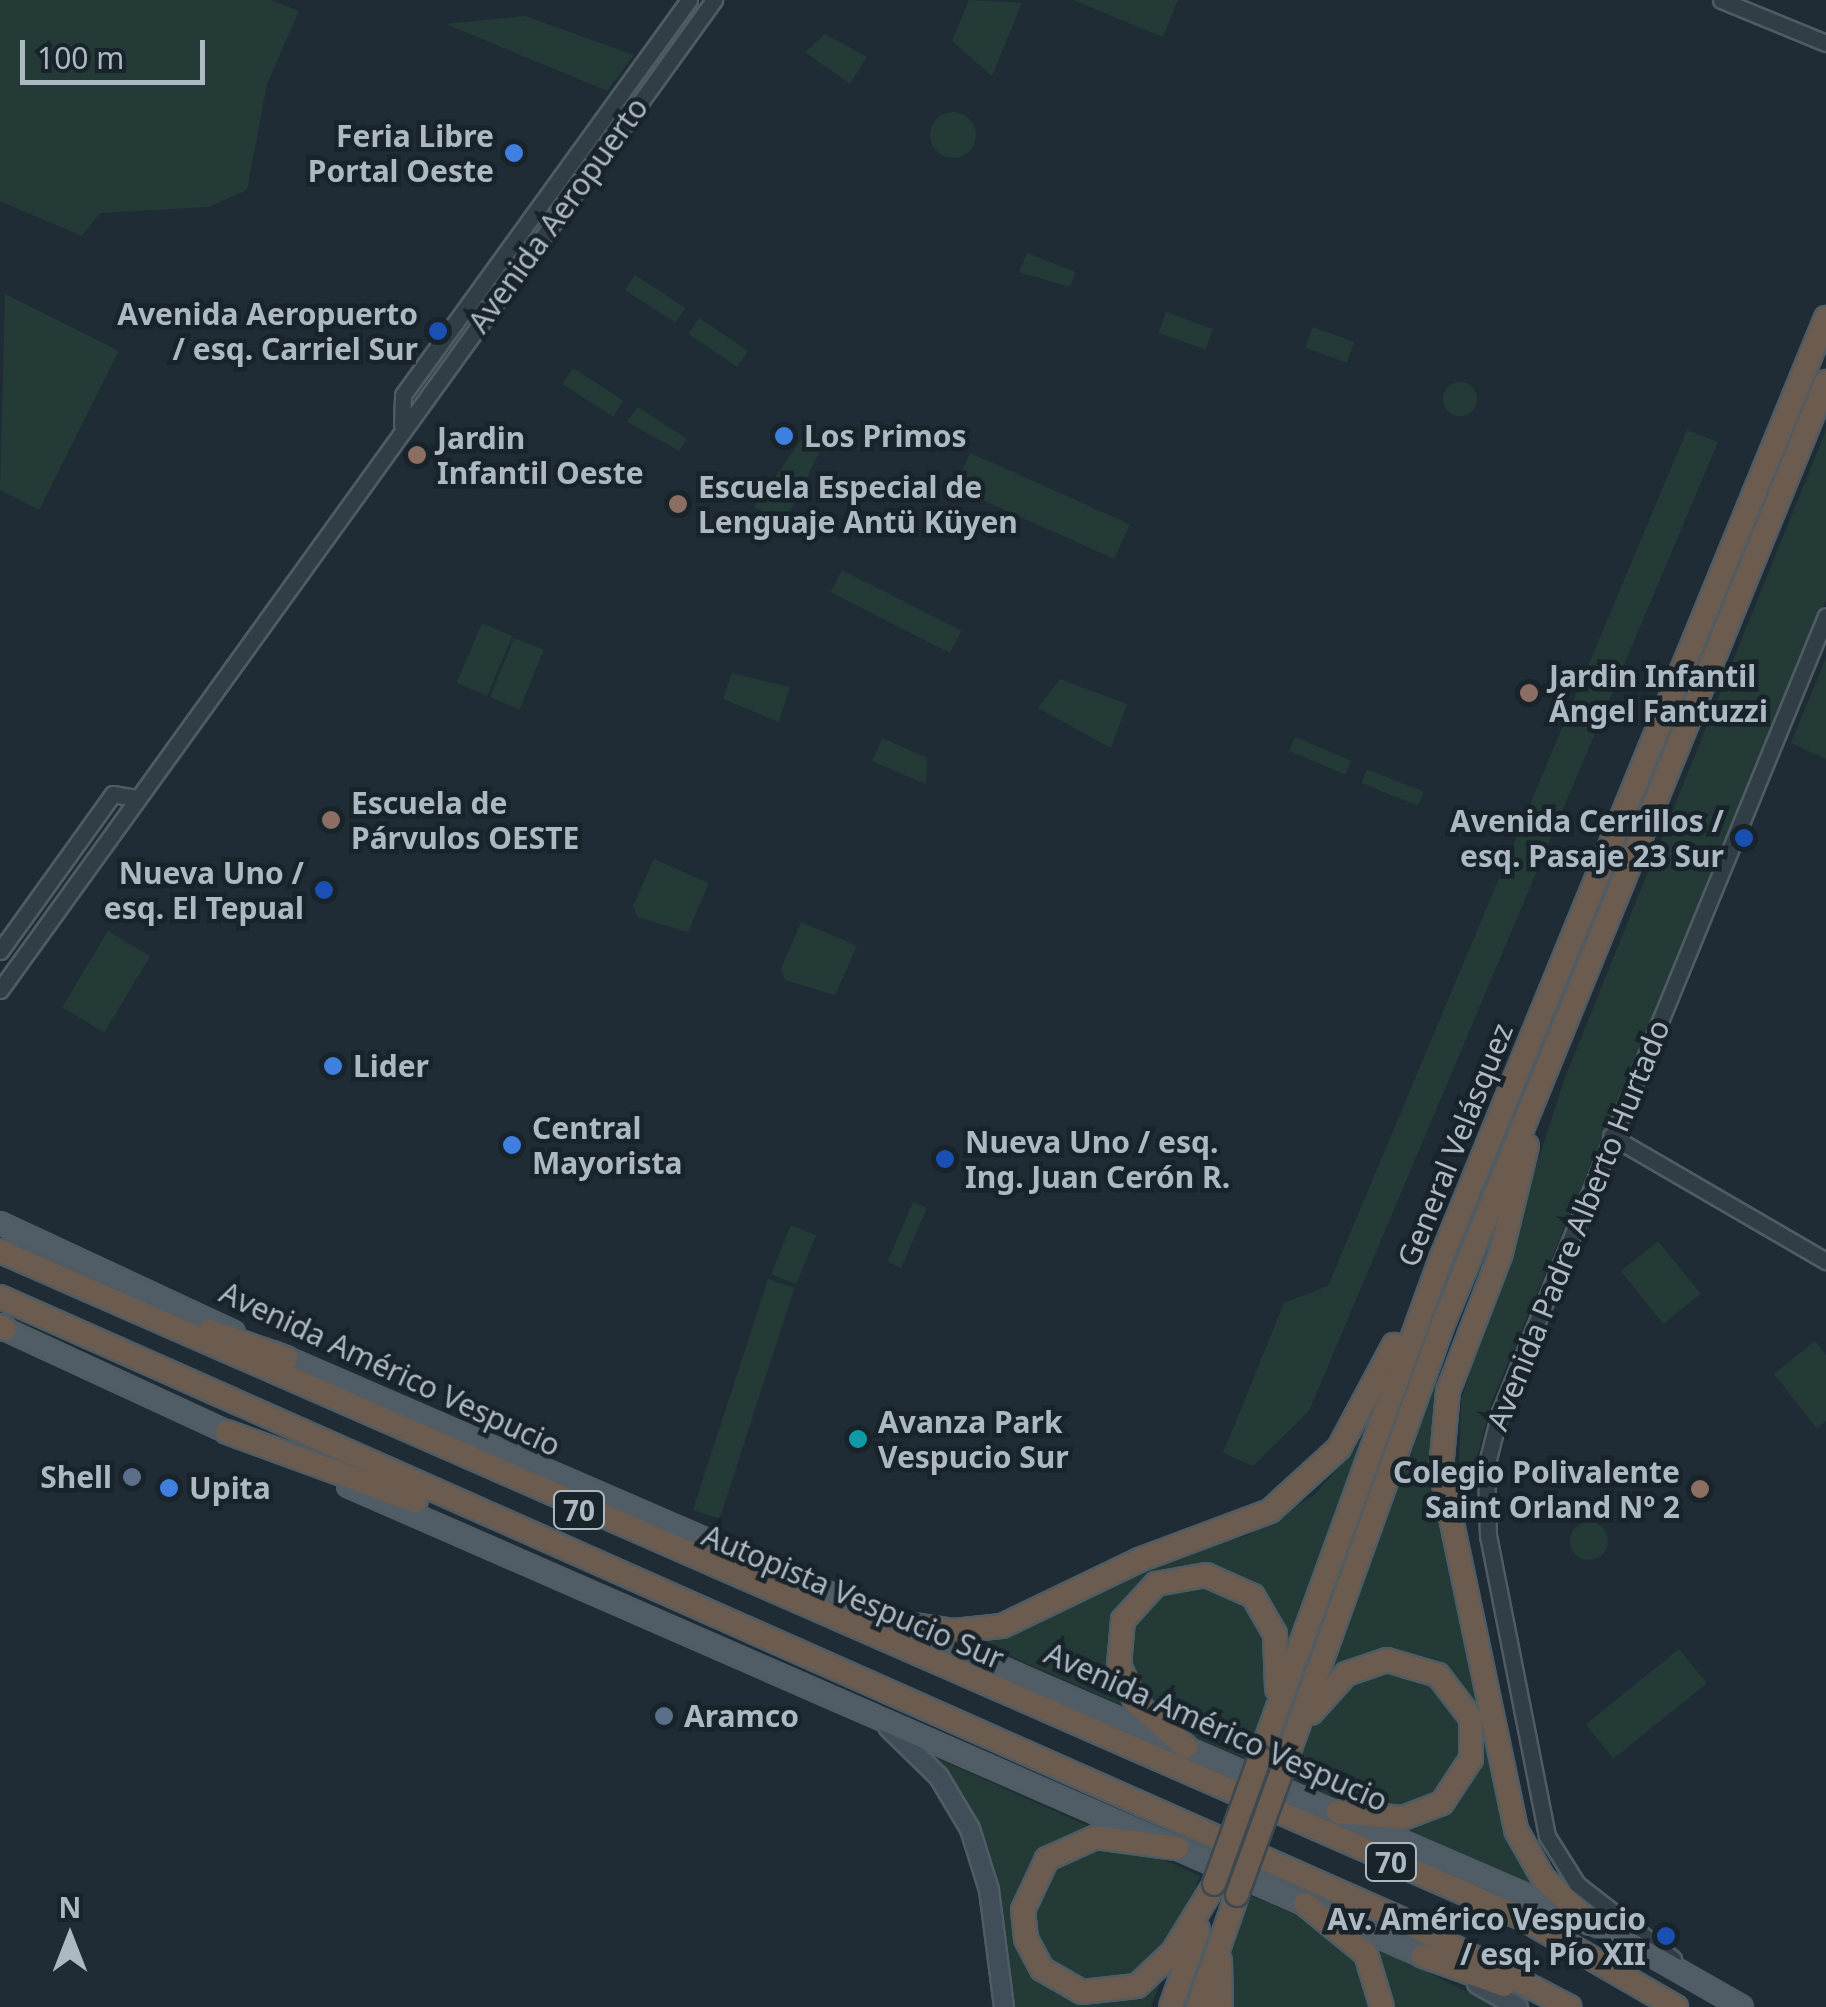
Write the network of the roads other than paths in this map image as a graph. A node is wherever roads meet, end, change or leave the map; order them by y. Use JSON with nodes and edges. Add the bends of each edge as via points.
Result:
{"nodes":[{"id":1,"x":689,"y":0,"type":"edge"},
{"id":2,"x":714,"y":0,"type":"edge"},
{"id":3,"x":1721,"y":0,"type":"edge"},
{"id":4,"x":1826,"y":43,"type":"edge"},
{"id":5,"x":1826,"y":318,"type":"edge"},
{"id":6,"x":1826,"y":382,"type":"edge"},
{"id":7,"x":403,"y":395,"type":"junction"},
{"id":8,"x":418,"y":406,"type":"junction"},
{"id":9,"x":1826,"y":411,"type":"edge"},
{"id":10,"x":402,"y":429,"type":"junction"},
{"id":11,"x":1795,"y":458,"type":"junction"},
{"id":12,"x":1826,"y":616,"type":"edge"},
{"id":13,"x":136,"y":798,"type":"junction"},
{"id":14,"x":0,"y":952,"type":"edge"},
{"id":15,"x":0,"y":990,"type":"edge"},
{"id":16,"x":1550,"y":1062,"type":"junction"},
{"id":17,"x":1611,"y":1136,"type":"junction"},
{"id":18,"x":0,"y":1222,"type":"edge"},
{"id":19,"x":0,"y":1251,"type":"edge"},
{"id":20,"x":1441,"y":1259,"type":"junction"},
{"id":21,"x":1826,"y":1262,"type":"edge"},
{"id":22,"x":63,"y":1280,"type":"junction"},
{"id":23,"x":0,"y":1298,"type":"edge"},
{"id":24,"x":2,"y":1327,"type":"edge"},
{"id":25,"x":286,"y":1358,"type":"junction"},
{"id":26,"x":227,"y":1432,"type":"junction"},
{"id":27,"x":507,"y":1527,"type":"junction"},
{"id":28,"x":906,"y":1624,"type":"junction"},
{"id":29,"x":876,"y":1718,"type":"junction"},
{"id":30,"x":1275,"y":1718,"type":"junction"},
{"id":31,"x":1292,"y":1741,"type":"junction"},
{"id":32,"x":1186,"y":1747,"type":"junction"},
{"id":33,"x":1337,"y":1812,"type":"junction"},
{"id":34,"x":1177,"y":1848,"type":"junction"},
{"id":35,"x":1214,"y":1886,"type":"junction"},
{"id":36,"x":1305,"y":1904,"type":"junction"},
{"id":37,"x":1590,"y":1923,"type":"junction"},
{"id":38,"x":1221,"y":1941,"type":"junction"},
{"id":39,"x":1423,"y":1956,"type":"junction"},
{"id":40,"x":1692,"y":1974,"type":"junction"},
{"id":41,"x":1004,"y":2007,"type":"edge"},
{"id":42,"x":1171,"y":2007,"type":"edge"},
{"id":43,"x":1198,"y":2007,"type":"edge"},
{"id":44,"x":1222,"y":2007,"type":"edge"},
{"id":45,"x":1382,"y":2007,"type":"edge"},
{"id":46,"x":1518,"y":2007,"type":"edge"},
{"id":47,"x":1546,"y":2007,"type":"edge"},
{"id":48,"x":1570,"y":2007,"type":"edge"},
{"id":49,"x":1676,"y":2007,"type":"edge"},
{"id":50,"x":1742,"y":2007,"type":"edge"}],
"edges":[{"from":1,"to":7,"type":"street","name":"Avenida Aeropuerto"},
{"from":2,"to":8,"type":"street","name":"Avenida Aeropuerto"},
{"from":3,"to":4,"type":"street"},
{"from":5,"to":20,"type":"highway","name":"General Velásquez"},
{"from":6,"to":11,"type":"highway","name":"General Velásquez"},
{"from":7,"to":8,"type":"street"},
{"from":7,"to":10,"type":"street"},
{"from":8,"to":10,"type":"street","name":"Avenida Aeropuerto"},
{"from":9,"to":11,"type":"highway"},
{"from":10,"to":13,"type":"street","name":"Avenida Aeropuerto"},
{"from":11,"to":16,"type":"highway","name":"General Velásquez"},
{"from":12,"to":17,"type":"street","name":"Avenida Padre Alberto Hurtado"},
{"from":13,"to":14,"type":"street","via":[[112,794]]},
{"from":13,"to":15,"type":"street","name":"Avenida Aeropuerto"},
{"from":16,"to":31,"type":"highway","name":"General Velásquez","via":[[1401,1432]]},
{"from":16,"to":37,"type":"highway","via":[[1501,1253],[1448,1391],[1440,1458],[1516,1830],[1542,1878]]},
{"from":17,"to":21,"type":"street"},
{"from":17,"to":40,"type":"street","name":"Avenida Padre Alberto Hurtado","via":[[1493,1434],[1486,1519],[1552,1848],[1589,1895]]},
{"from":18,"to":25,"type":"main road","name":"Avenida Américo Vespucio"},
{"from":19,"to":22,"type":"highway","name":"Autopista Vespucio Sur","number":"70"},
{"from":20,"to":28,"type":"highway","via":[[1348,1435],[1283,1503],[1002,1626],[954,1632]]},
{"from":20,"to":30,"type":"highway","name":"General Velásquez"},
{"from":22,"to":25,"type":"highway"},
{"from":22,"to":49,"type":"highway","name":"Autopista Vespucio Sur","number":"70","via":[[1508,1912]]},
{"from":23,"to":27,"type":"highway","number":"70"},
{"from":24,"to":26,"type":"main road"},
{"from":25,"to":28,"type":"main road","name":"Avenida Américo Vespucio","via":[[720,1551]]},
{"from":26,"to":27,"type":"highway"},
{"from":26,"to":29,"type":"main road"},
{"from":27,"to":48,"type":"highway","number":"70","via":[[1400,1919]]},
{"from":28,"to":32,"type":"main road","name":"Avenida Américo Vespucio"},
{"from":29,"to":34,"type":"main road"},
{"from":29,"to":41,"type":"main road","via":[[940,1777],[970,1829],[989,1890]]},
{"from":30,"to":32,"type":"highway","via":[[1277,1646],[1260,1604],[1216,1577],[1166,1580],[1128,1612],[1119,1665],[1142,1710]]},
{"from":30,"to":35,"type":"highway","name":"General Velásquez","bridge":true},
{"from":31,"to":33,"type":"highway","via":[[1328,1689],[1365,1664],[1420,1666],[1462,1698],[1473,1747],[1446,1799],[1403,1818]]},
{"from":31,"to":38,"type":"highway","name":"General Velásquez","bridge":true},
{"from":32,"to":33,"type":"main road","name":"Avenida Américo Vespucio"},
{"from":33,"to":37,"type":"main road","name":"Avenida Américo Vespucio"},
{"from":34,"to":35,"type":"highway","via":[[1096,1837],[1048,1859],[1023,1910],[1042,1969],[1082,1992],[1137,1986],[1173,1952]]},
{"from":34,"to":36,"type":"main road"},
{"from":35,"to":42,"type":"highway","name":"General Velásquez"},
{"from":36,"to":39,"type":"main road"},
{"from":36,"to":45,"type":"highway","via":[[1366,1954]]},
{"from":37,"to":40,"type":"main road","name":"Avenida Américo Vespucio"},
{"from":38,"to":43,"type":"highway","name":"General Velásquez"},
{"from":38,"to":44,"type":"highway"},
{"from":39,"to":46,"type":"main road"},
{"from":39,"to":47,"type":"highway"},
{"from":40,"to":50,"type":"main road","name":"Avenida Américo Vespucio"}]}
